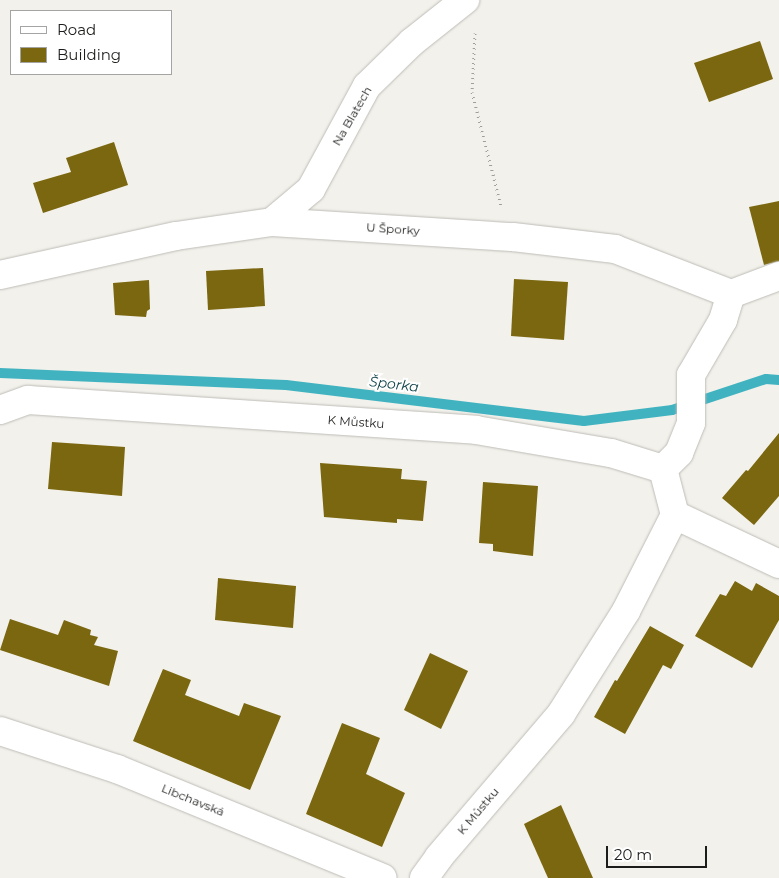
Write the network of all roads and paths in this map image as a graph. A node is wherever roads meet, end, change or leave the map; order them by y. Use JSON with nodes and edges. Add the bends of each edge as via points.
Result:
{"nodes":[{"id":1,"x":465,"y":0,"type":"edge"},
{"id":2,"x":475,"y":28,"type":"dead end"},
{"id":3,"x":272,"y":222,"type":"junction"},
{"id":4,"x":513,"y":237,"type":"junction"},
{"id":5,"x":0,"y":275,"type":"edge"},
{"id":6,"x":779,"y":276,"type":"edge"},
{"id":7,"x":731,"y":294,"type":"junction"},
{"id":8,"x":0,"y":410,"type":"edge"},
{"id":9,"x":663,"y":469,"type":"junction"},
{"id":10,"x":675,"y":515,"type":"junction"},
{"id":11,"x":779,"y":564,"type":"edge"},
{"id":12,"x":0,"y":731,"type":"edge"},
{"id":13,"x":383,"y":878,"type":"edge"},
{"id":14,"x":424,"y":878,"type":"edge"}],
"edges":[{"from":1,"to":3,"type":"street","name":"Na Blatech","via":[[412,42],[367,86],[311,188]]},
{"from":2,"to":4,"type":"path","via":[[472,92],[500,202]]},
{"from":3,"to":4,"type":"street","name":"U Šporky"},
{"from":3,"to":5,"type":"street","name":"U Šporky","via":[[176,236]]},
{"from":4,"to":7,"type":"street","name":"U Šporky","via":[[615,249]]},
{"from":6,"to":7,"type":"street"},
{"from":7,"to":9,"type":"street","via":[[722,320],[691,375],[691,423],[679,453]]},
{"from":8,"to":9,"type":"street","name":"K Můstku","via":[[28,400],[476,430],[611,452]]},
{"from":9,"to":10,"type":"street"},
{"from":10,"to":11,"type":"street"},
{"from":10,"to":14,"type":"street","name":"K Můstku","via":[[626,611],[561,714]]},
{"from":12,"to":13,"type":"street","name":"Libchavská","via":[[117,770]]}]}
